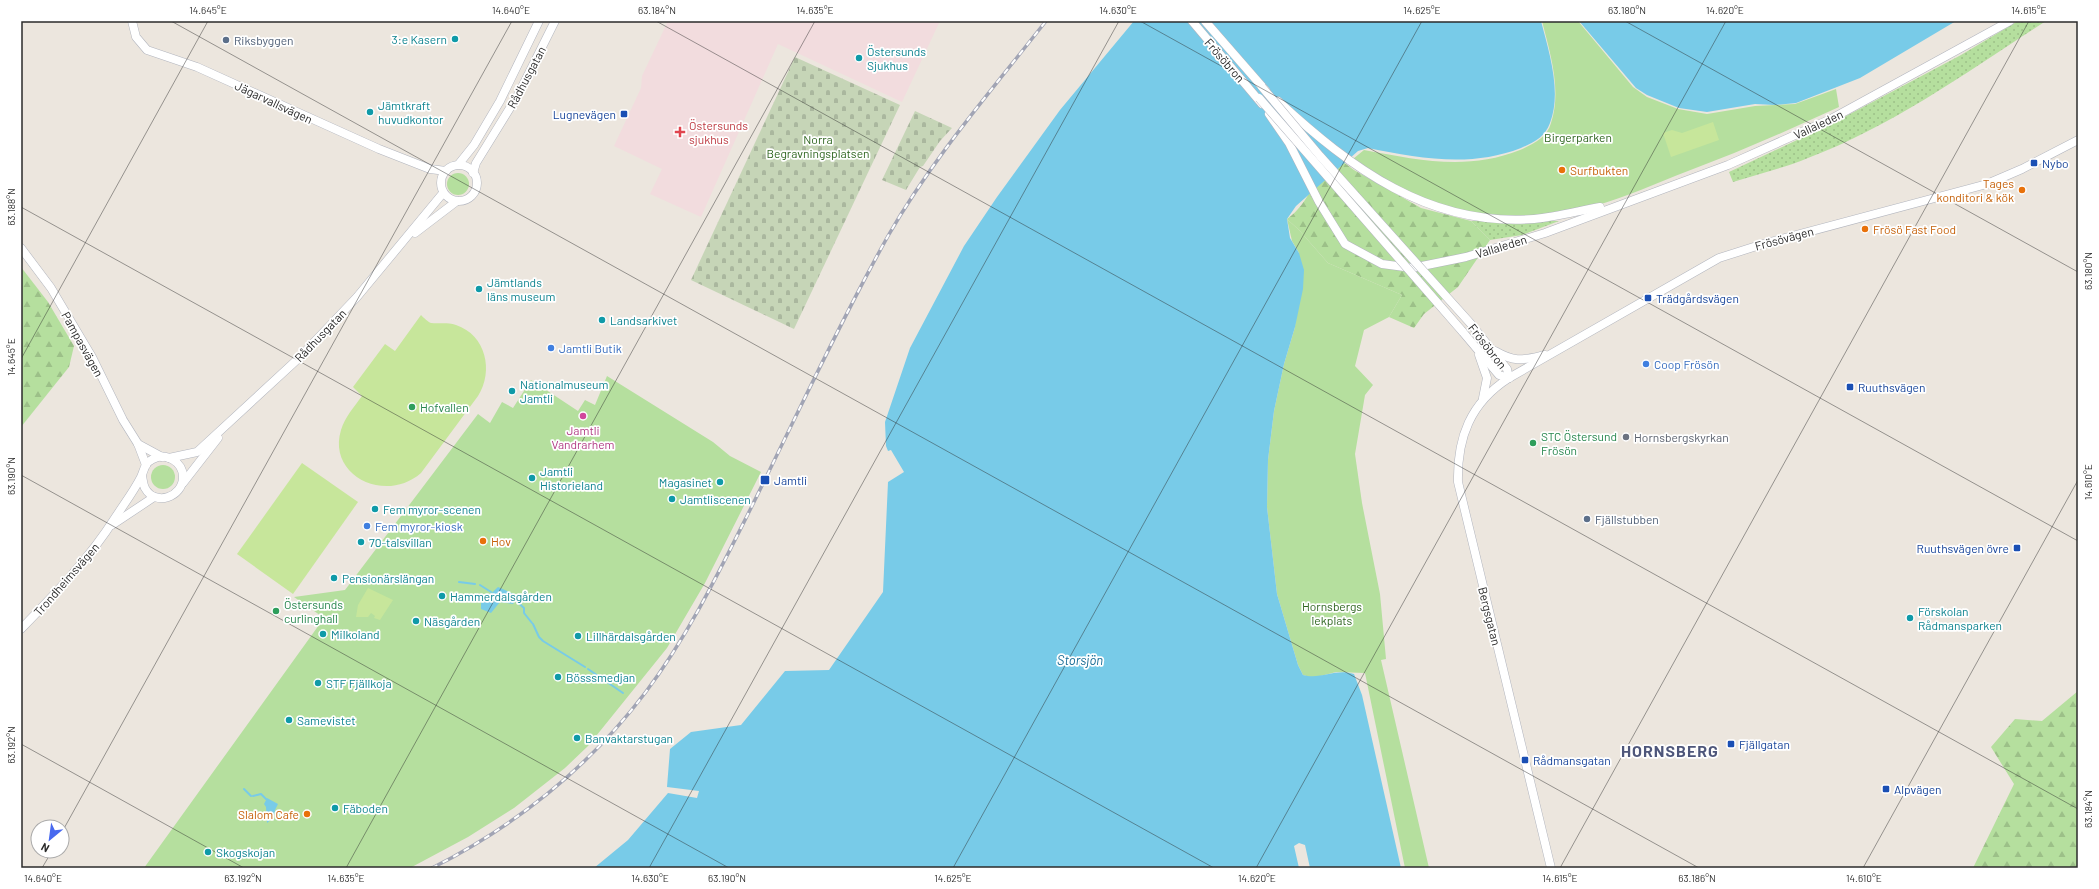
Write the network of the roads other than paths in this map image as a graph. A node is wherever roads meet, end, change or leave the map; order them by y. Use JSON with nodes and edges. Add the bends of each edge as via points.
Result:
{"nodes":[{"id":1,"x":132,"y":21,"type":"edge"},
{"id":2,"x":539,"y":21,"type":"edge"},
{"id":3,"x":555,"y":21,"type":"edge"},
{"id":4,"x":1187,"y":21,"type":"edge"},
{"id":5,"x":1192,"y":21,"type":"edge"},
{"id":6,"x":1204,"y":21,"type":"edge"},
{"id":7,"x":2010,"y":21,"type":"edge"},
{"id":8,"x":1211,"y":45,"type":"junction"},
{"id":9,"x":1262,"y":87,"type":"junction"},
{"id":10,"x":1259,"y":98,"type":"junction"},
{"id":11,"x":2078,"y":140,"type":"edge"},
{"id":12,"x":458,"y":165,"type":"junction"},
{"id":13,"x":430,"y":169,"type":"junction"},
{"id":14,"x":446,"y":171,"type":"junction"},
{"id":15,"x":474,"y":173,"type":"junction"},
{"id":16,"x":441,"y":179,"type":"junction"},
{"id":17,"x":1397,"y":190,"type":"joint"},
{"id":18,"x":443,"y":193,"type":"junction"},
{"id":19,"x":457,"y":201,"type":"junction"},
{"id":20,"x":1617,"y":205,"type":"junction"},
{"id":21,"x":402,"y":244,"type":"junction"},
{"id":22,"x":21,"y":248,"type":"edge"},
{"id":23,"x":1382,"y":264,"type":"joint"},
{"id":24,"x":1475,"y":346,"type":"junction"},
{"id":25,"x":1491,"y":348,"type":"junction"},
{"id":26,"x":1551,"y":354,"type":"junction"},
{"id":27,"x":1509,"y":378,"type":"junction"},
{"id":28,"x":1484,"y":398,"type":"junction"},
{"id":29,"x":232,"y":420,"type":"junction"},
{"id":30,"x":138,"y":444,"type":"junction"},
{"id":31,"x":166,"y":457,"type":"junction"},
{"id":32,"x":146,"y":465,"type":"junction"},
{"id":33,"x":142,"y":476,"type":"junction"},
{"id":34,"x":183,"y":484,"type":"junction"},
{"id":35,"x":154,"y":497,"type":"junction"},
{"id":36,"x":110,"y":526,"type":"junction"},
{"id":37,"x":21,"y":630,"type":"edge"},
{"id":38,"x":1551,"y":868,"type":"edge"}],
"edges":[{"from":1,"to":13,"type":"main road","name":"Jägarvallsvägen","via":[[136,37],[147,50],[197,67]]},
{"from":2,"to":12,"type":"main road","name":"Rådhusgatan","via":[[496,107],[474,145]]},
{"from":3,"to":15,"type":"main road","name":"Rådhusgatan","via":[[518,95],[476,163]]},
{"from":4,"to":8,"type":"main road"},
{"from":5,"to":8,"type":"main road","name":"Frösöbron"},
{"from":6,"to":9,"type":"main road","name":"Frösöbron"},
{"from":7,"to":20,"type":"main road","name":"Vallaleden","via":[[1831,119],[1728,165]]},
{"from":8,"to":10,"type":"main road","name":"Frösöbron"},
{"from":9,"to":17,"type":"main road","name":"Frösöbron","bridge":true,"via":[[1326,143],[1358,167]]},
{"from":9,"to":25,"type":"main road","name":"Frösöbron","bridge":true},
{"from":10,"to":23,"type":"main road","name":"Frösöbron","bridge":true,"via":[[1289,143],[1315,195],[1345,244]]},
{"from":10,"to":24,"type":"main road","name":"Frösöbron","bridge":true},
{"from":11,"to":26,"type":"main road","name":"Frösövägen","via":[[1987,184],[1719,258]]},
{"from":12,"to":14,"type":"main road"},
{"from":12,"to":15,"type":"main road"},
{"from":13,"to":14,"type":"main road","name":"Jägarvallsvägen"},
{"from":13,"to":16,"type":"main road","name":"Jägarvallsvägen"},
{"from":14,"to":16,"type":"main road"},
{"from":15,"to":19,"type":"main road","via":[[477,183],[474,193],[468,199]]},
{"from":16,"to":18,"type":"main road"},
{"from":17,"to":20,"type":"main road","name":"Vallaleden","via":[[1433,206],[1485,218],[1535,219]]},
{"from":18,"to":19,"type":"main road","via":[[449,199]]},
{"from":18,"to":21,"type":"main road","name":"Rådhusgatan"},
{"from":19,"to":21,"type":"main road","name":"Rådhusgatan"},
{"from":20,"to":23,"type":"main road","name":"Vallaleden","via":[[1545,233],[1446,262],[1412,268]]},
{"from":21,"to":29,"type":"main road","name":"Rådhusgatan","via":[[357,297],[300,357]]},
{"from":22,"to":30,"type":"main road","name":"Pampasvägen","via":[[71,320],[122,420]]},
{"from":24,"to":27,"type":"main road","name":"Frösöbron","via":[[1499,375]]},
{"from":24,"to":28,"type":"main road","via":[[1486,371]]},
{"from":25,"to":26,"type":"main road","via":[[1509,359],[1516,360]]},
{"from":25,"to":27,"type":"main road","name":"Frösöbron","via":[[1507,369]]},
{"from":26,"to":27,"type":"main road","name":"Frösövägen"},
{"from":27,"to":28,"type":"main road","name":"Bergsgatan"},
{"from":28,"to":38,"type":"main road","name":"Bergsgatan","via":[[1463,436],[1458,463],[1458,482]]},
{"from":29,"to":31,"type":"main road","name":"Rådhusgatan","via":[[196,452]]},
{"from":29,"to":34,"type":"main road","name":"Rådhusgatan"},
{"from":30,"to":31,"type":"main road","name":"Pampasvägen"},
{"from":30,"to":32,"type":"main road","name":"Pampasvägen"},
{"from":31,"to":32,"type":"main road","via":[[153,459]]},
{"from":31,"to":34,"type":"main road","via":[[176,461],[181,468]]},
{"from":32,"to":33,"type":"main road"},
{"from":33,"to":35,"type":"main road","via":[[145,488]]},
{"from":33,"to":36,"type":"main road","name":"Trondheimsvägen"},
{"from":34,"to":35,"type":"main road","via":[[173,496]]},
{"from":35,"to":36,"type":"main road","name":"Trondheimsvägen"},
{"from":36,"to":37,"type":"main road","name":"Trondheimsvägen","via":[[82,564]]}]}
